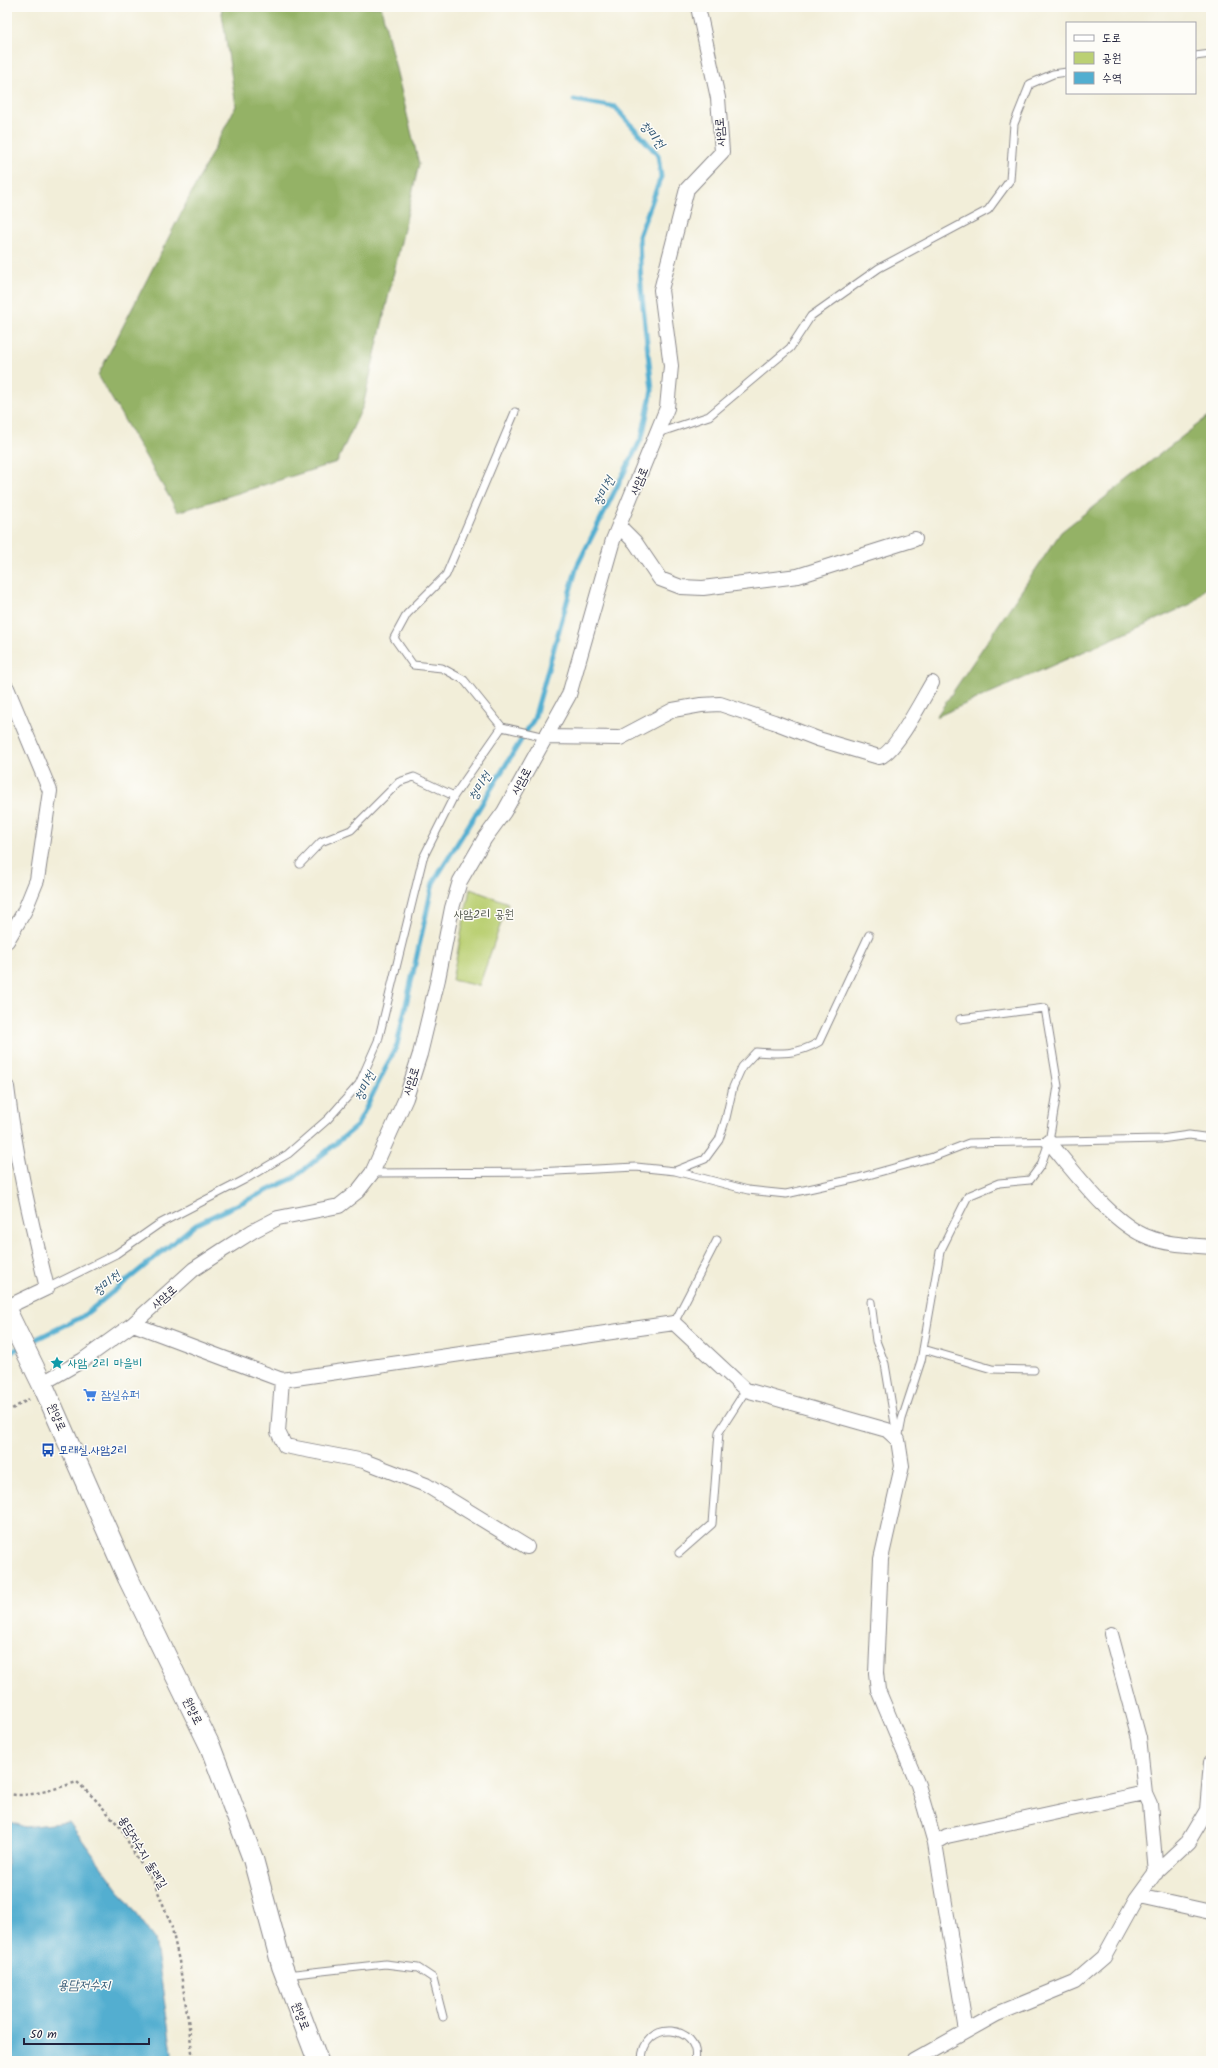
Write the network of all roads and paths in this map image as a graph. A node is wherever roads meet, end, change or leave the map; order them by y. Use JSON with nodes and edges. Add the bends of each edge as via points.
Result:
{"nodes":[{"id":1,"x":698,"y":7,"type":"edge"},
{"id":2,"x":1211,"y":54,"type":"edge"},
{"id":3,"x":1196,"y":56,"type":"edge"},
{"id":4,"x":1066,"y":72,"type":"edge"},
{"id":5,"x":515,"y":412,"type":"dead end"},
{"id":6,"x":658,"y":433,"type":"junction"},
{"id":7,"x":619,"y":526,"type":"junction"},
{"id":8,"x":915,"y":539,"type":"dead end"},
{"id":9,"x":932,"y":683,"type":"dead end"},
{"id":10,"x":7,"y":688,"type":"edge"},
{"id":11,"x":502,"y":727,"type":"junction"},
{"id":12,"x":545,"y":738,"type":"junction"},
{"id":13,"x":454,"y":796,"type":"junction"},
{"id":14,"x":300,"y":864,"type":"dead end"},
{"id":15,"x":869,"y":934,"type":"dead end"},
{"id":16,"x":7,"y":941,"type":"edge"},
{"id":17,"x":960,"y":1019,"type":"dead end"},
{"id":18,"x":7,"y":1087,"type":"edge"},
{"id":19,"x":1211,"y":1138,"type":"edge"},
{"id":20,"x":1049,"y":1142,"type":"junction"},
{"id":21,"x":675,"y":1171,"type":"junction"},
{"id":22,"x":372,"y":1173,"type":"junction"},
{"id":23,"x":717,"y":1240,"type":"dead end"},
{"id":24,"x":1211,"y":1247,"type":"edge"},
{"id":25,"x":47,"y":1288,"type":"junction"},
{"id":26,"x":871,"y":1302,"type":"dead end"},
{"id":27,"x":7,"y":1307,"type":"edge"},
{"id":28,"x":7,"y":1313,"type":"edge"},
{"id":29,"x":674,"y":1323,"type":"junction"},
{"id":30,"x":133,"y":1324,"type":"junction"},
{"id":31,"x":923,"y":1349,"type":"junction"},
{"id":32,"x":1034,"y":1370,"type":"dead end"},
{"id":33,"x":282,"y":1380,"type":"junction"},
{"id":34,"x":41,"y":1382,"type":"junction"},
{"id":35,"x":746,"y":1390,"type":"junction"},
{"id":36,"x":7,"y":1412,"type":"edge"},
{"id":37,"x":898,"y":1440,"type":"junction"},
{"id":38,"x":527,"y":1547,"type":"dead end"},
{"id":39,"x":679,"y":1552,"type":"dead end"},
{"id":40,"x":1111,"y":1634,"type":"dead end"},
{"id":41,"x":1211,"y":1762,"type":"edge"},
{"id":42,"x":7,"y":1793,"type":"edge"},
{"id":43,"x":1145,"y":1793,"type":"junction"},
{"id":44,"x":935,"y":1843,"type":"junction"},
{"id":45,"x":1156,"y":1873,"type":"junction"},
{"id":46,"x":1139,"y":1896,"type":"junction"},
{"id":47,"x":1211,"y":1912,"type":"edge"},
{"id":48,"x":286,"y":1976,"type":"junction"},
{"id":49,"x":443,"y":2017,"type":"dead end"},
{"id":50,"x":966,"y":2031,"type":"junction"},
{"id":51,"x":190,"y":2061,"type":"edge"},
{"id":52,"x":318,"y":2061,"type":"edge"},
{"id":53,"x":642,"y":2061,"type":"edge"},
{"id":54,"x":695,"y":2061,"type":"edge"},
{"id":55,"x":913,"y":2061,"type":"edge"}],
"edges":[{"from":1,"to":6,"type":"street","name":"사암로","via":[[718,98],[722,152],[687,189],[661,290],[671,366],[667,408]]},
{"from":2,"to":3,"type":"lane"},
{"from":4,"to":6,"type":"lane","via":[[1053,74],[1030,84],[1014,124],[1010,180],[988,210],[878,268],[811,316],[790,348],[710,416]]},
{"from":5,"to":11,"type":"lane","via":[[446,575],[407,614],[394,638],[413,665],[442,668],[464,680]]},
{"from":6,"to":7,"type":"street","name":"사암로"},
{"from":7,"to":8,"type":"street","via":[[635,542],[660,579],[680,587],[703,588],[798,576]]},
{"from":7,"to":12,"type":"street","name":"사암로","via":[[569,696]]},
{"from":9,"to":12,"type":"street","via":[[894,745],[884,756],[879,757],[818,739],[720,704],[673,710],[620,738]]},
{"from":10,"to":16,"type":"street","via":[[50,791],[37,880],[24,912]]},
{"from":11,"to":12,"type":"lane"},
{"from":11,"to":13,"type":"lane"},
{"from":12,"to":22,"type":"street","name":"사암로","via":[[504,812],[485,838],[460,881],[438,979],[406,1098]]},
{"from":13,"to":14,"type":"lane","via":[[414,777],[399,782],[351,830],[321,842]]},
{"from":13,"to":25,"type":"lane","via":[[423,858],[378,1041],[359,1084],[328,1119],[288,1154],[244,1180],[158,1224],[116,1254]]},
{"from":15,"to":21,"type":"lane","via":[[819,1042],[808,1048],[784,1054],[756,1052],[742,1067],[733,1087],[719,1140],[705,1158]]},
{"from":17,"to":20,"type":"lane","via":[[1045,1008],[1058,1086]]},
{"from":18,"to":25,"type":"street","via":[[13,1138]]},
{"from":19,"to":20,"type":"lane","via":[[1190,1135],[1161,1139]]},
{"from":20,"to":21,"type":"lane","via":[[968,1143],[933,1157],[858,1178],[786,1194],[748,1190]]},
{"from":20,"to":24,"type":"street","via":[[1112,1214],[1146,1237],[1169,1244]]},
{"from":20,"to":31,"type":"lane","via":[[1041,1165],[1030,1180],[999,1183],[968,1196],[940,1252]]},
{"from":21,"to":22,"type":"lane","via":[[636,1167],[536,1172]]},
{"from":22,"to":30,"type":"street","name":"사암로","via":[[358,1192],[340,1206],[278,1218],[247,1235],[194,1270]]},
{"from":23,"to":29,"type":"lane"},
{"from":25,"to":27,"type":"street"},
{"from":26,"to":37,"type":"lane","via":[[876,1341],[885,1364]]},
{"from":28,"to":34,"type":"main road","name":"원양로"},
{"from":29,"to":33,"type":"street"},
{"from":29,"to":35,"type":"street"},
{"from":30,"to":33,"type":"street"},
{"from":30,"to":34,"type":"street","name":"사암로","via":[[83,1360]]},
{"from":31,"to":32,"type":"lane","via":[[992,1369]]},
{"from":31,"to":37,"type":"lane"},
{"from":33,"to":38,"type":"street","via":[[278,1432],[285,1446],[364,1461],[426,1485]]},
{"from":34,"to":36,"type":"path"},
{"from":34,"to":48,"type":"main road","name":"원양로","via":[[128,1578],[210,1746],[252,1860]]},
{"from":35,"to":37,"type":"street","via":[[887,1430]]},
{"from":35,"to":39,"type":"lane","via":[[719,1432],[712,1524]]},
{"from":37,"to":44,"type":"street","via":[[902,1466],[881,1559],[876,1673],[878,1690],[918,1785]]},
{"from":40,"to":43,"type":"street","via":[[1139,1738]]},
{"from":41,"to":45,"type":"street","via":[[1207,1810],[1188,1842]]},
{"from":42,"to":51,"type":"path","name":"용담저수지 둘레길","via":[[11,1795],[40,1792],[77,1782],[121,1828],[154,1882],[171,1924],[187,2012],[192,2052]]},
{"from":43,"to":44,"type":"street","via":[[947,1836]]},
{"from":43,"to":45,"type":"street","via":[[1150,1804]]},
{"from":44,"to":50,"type":"street"},
{"from":45,"to":46,"type":"street"},
{"from":46,"to":47,"type":"street"},
{"from":46,"to":50,"type":"street","via":[[1104,1957],[1075,1982],[998,2014]]},
{"from":48,"to":49,"type":"lane","via":[[385,1964],[418,1968],[433,1978]]},
{"from":48,"to":52,"type":"main road","name":"원양로"},
{"from":50,"to":55,"type":"street"},
{"from":53,"to":54,"type":"lane","via":[[644,2048],[651,2037],[667,2030],[680,2033],[691,2042]]}]}
